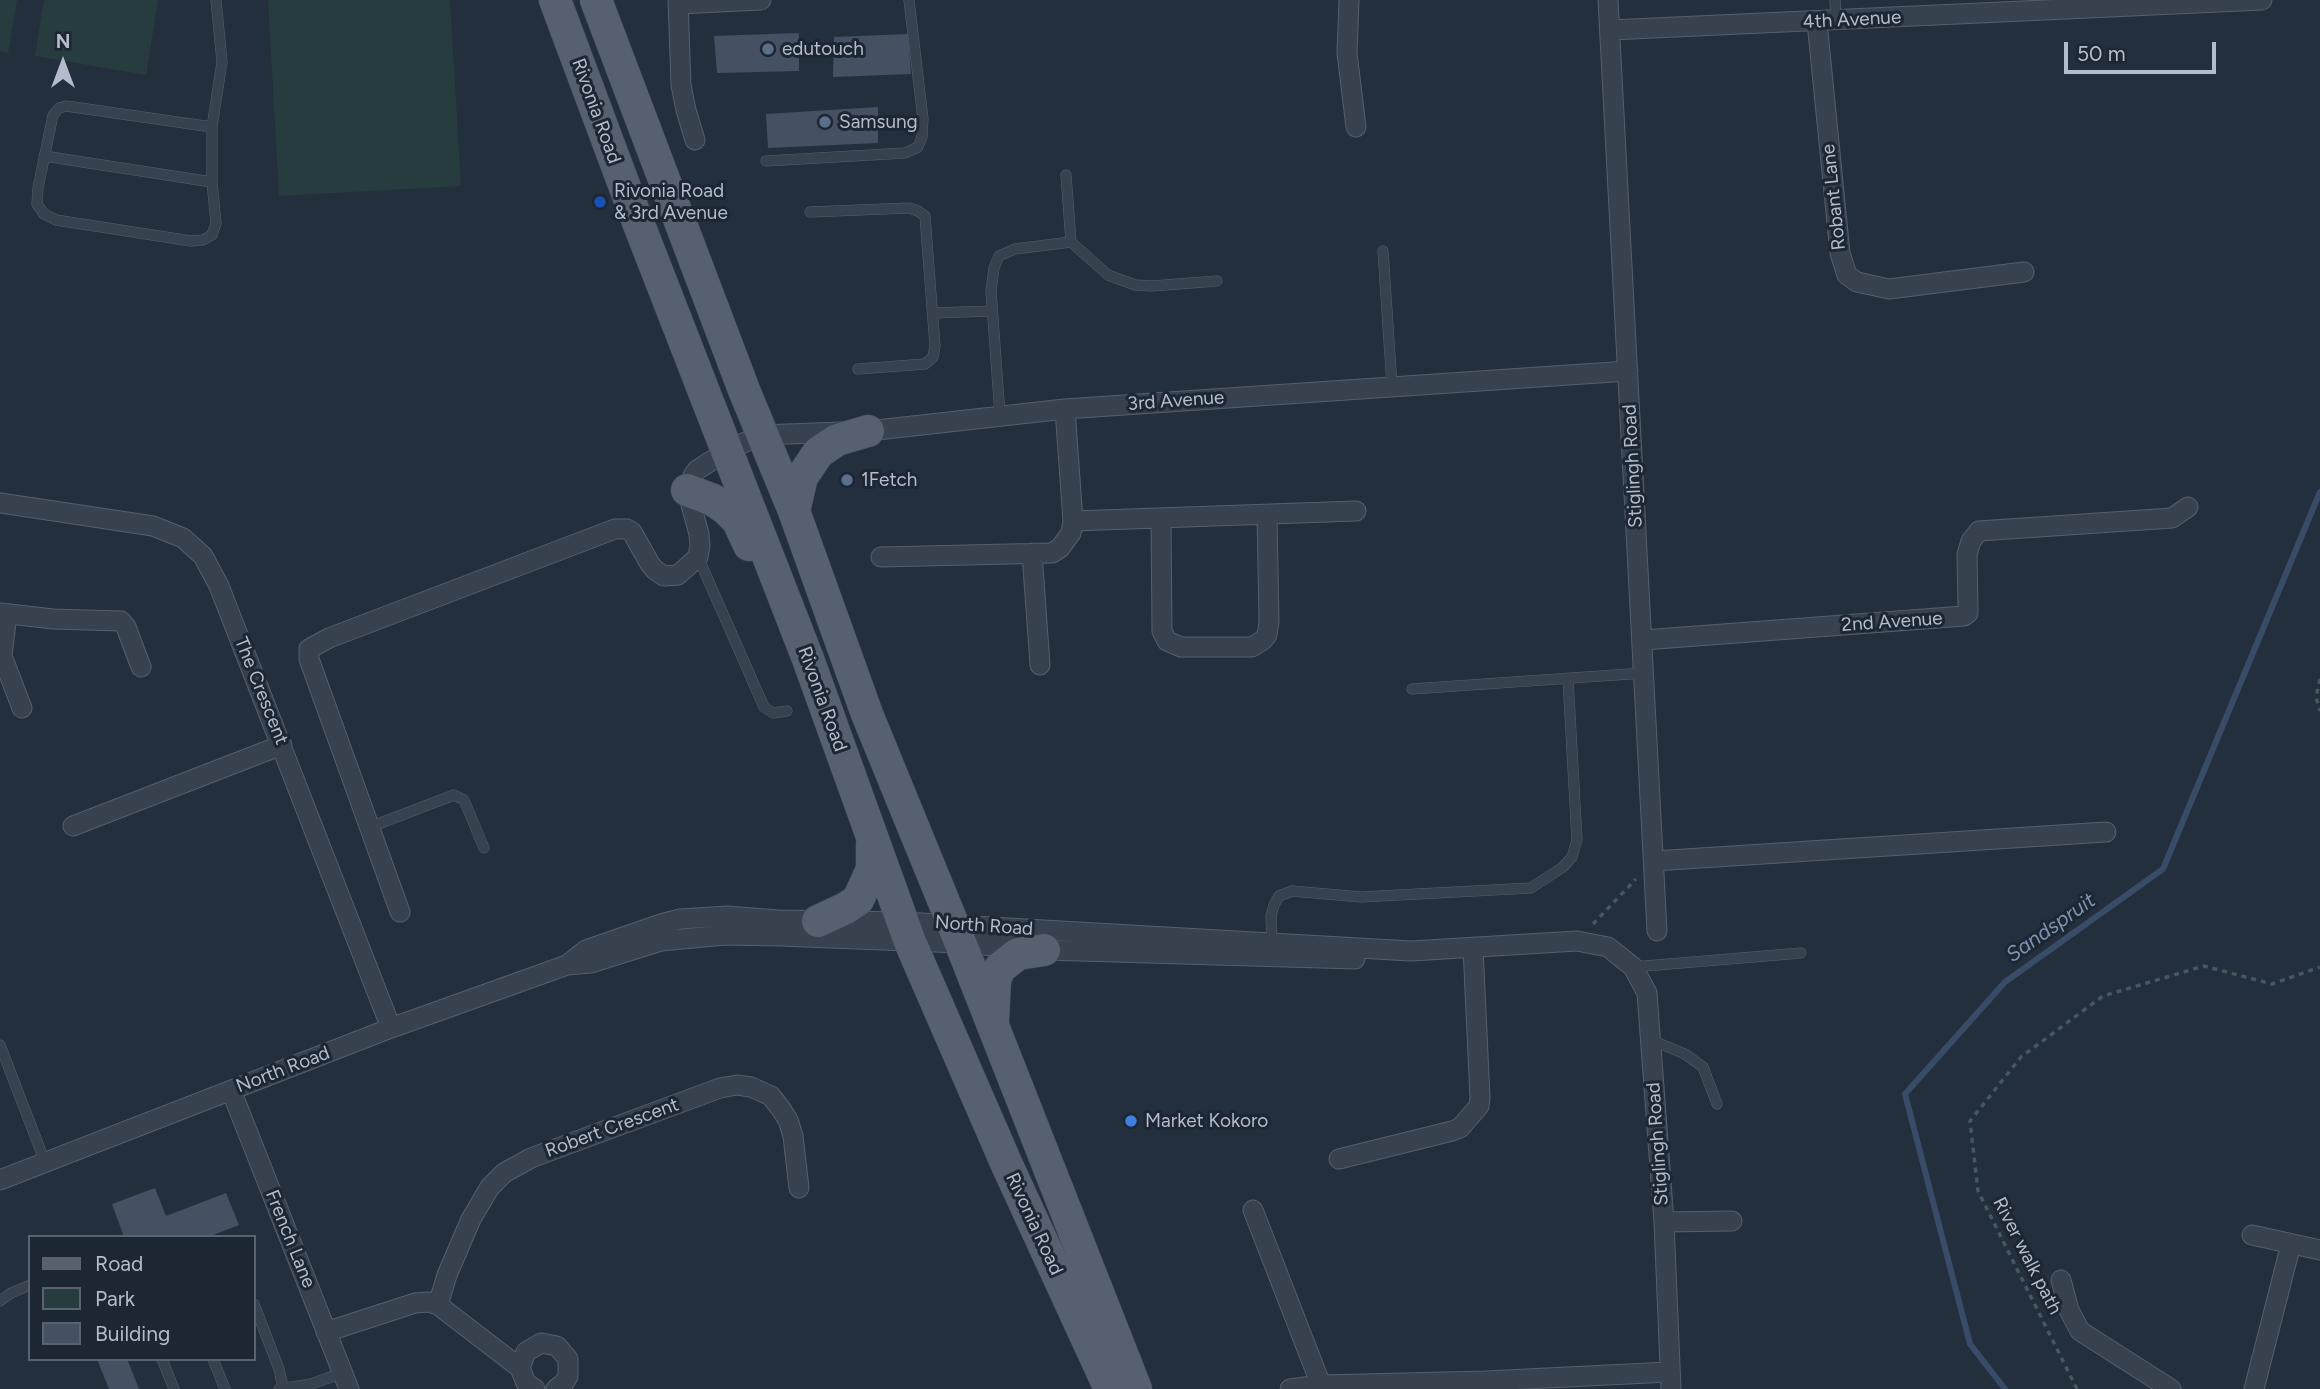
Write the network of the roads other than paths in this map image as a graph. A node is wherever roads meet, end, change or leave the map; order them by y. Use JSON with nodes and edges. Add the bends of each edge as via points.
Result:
{"nodes":[{"id":1,"x":216,"y":0,"type":"edge"},
{"id":2,"x":555,"y":0,"type":"edge"},
{"id":3,"x":596,"y":0,"type":"edge"},
{"id":4,"x":761,"y":0,"type":"edge"},
{"id":5,"x":909,"y":0,"type":"edge"},
{"id":6,"x":1349,"y":0,"type":"edge"},
{"id":7,"x":1608,"y":0,"type":"edge"},
{"id":8,"x":1835,"y":0,"type":"edge"},
{"id":9,"x":2262,"y":0,"type":"edge"},
{"id":10,"x":678,"y":2,"type":"edge"},
{"id":11,"x":1827,"y":21,"type":"junction"},
{"id":12,"x":1611,"y":30,"type":"junction"},
{"id":13,"x":212,"y":127,"type":"junction"},
{"id":14,"x":1356,"y":127,"type":"dead end"},
{"id":15,"x":695,"y":139,"type":"dead end"},
{"id":16,"x":44,"y":156,"type":"junction"},
{"id":17,"x":766,"y":161,"type":"dead end"},
{"id":18,"x":1066,"y":176,"type":"dead end"},
{"id":19,"x":212,"y":181,"type":"junction"},
{"id":20,"x":810,"y":212,"type":"dead end"},
{"id":21,"x":1071,"y":242,"type":"junction"},
{"id":22,"x":1383,"y":251,"type":"dead end"},
{"id":23,"x":2024,"y":272,"type":"dead end"},
{"id":24,"x":1217,"y":281,"type":"dead end"},
{"id":25,"x":992,"y":311,"type":"junction"},
{"id":26,"x":933,"y":313,"type":"junction"},
{"id":27,"x":858,"y":369,"type":"dead end"},
{"id":28,"x":1628,"y":371,"type":"junction"},
{"id":29,"x":1392,"y":386,"type":"junction"},
{"id":30,"x":1065,"y":409,"type":"junction"},
{"id":31,"x":1000,"y":415,"type":"junction"},
{"id":32,"x":867,"y":430,"type":"junction"},
{"id":33,"x":761,"y":435,"type":"junction"},
{"id":34,"x":727,"y":450,"type":"junction"},
{"id":35,"x":687,"y":490,"type":"junction"},
{"id":36,"x":0,"y":503,"type":"edge"},
{"id":37,"x":2188,"y":507,"type":"dead end"},
{"id":38,"x":794,"y":511,"type":"junction"},
{"id":39,"x":1356,"y":511,"type":"dead end"},
{"id":40,"x":1267,"y":515,"type":"junction"},
{"id":41,"x":1161,"y":519,"type":"junction"},
{"id":42,"x":1073,"y":521,"type":"junction"},
{"id":43,"x":1031,"y":553,"type":"junction"},
{"id":44,"x":698,"y":557,"type":"junction"},
{"id":45,"x":881,"y":557,"type":"dead end"},
{"id":46,"x":3,"y":614,"type":"edge"},
{"id":47,"x":1643,"y":640,"type":"junction"},
{"id":48,"x":808,"y":659,"type":"junction"},
{"id":49,"x":1040,"y":665,"type":"dead end"},
{"id":50,"x":141,"y":667,"type":"dead end"},
{"id":51,"x":1644,"y":673,"type":"junction"},
{"id":52,"x":1568,"y":678,"type":"junction"},
{"id":53,"x":1412,"y":689,"type":"dead end"},
{"id":54,"x":22,"y":708,"type":"dead end"},
{"id":55,"x":787,"y":711,"type":"dead end"},
{"id":56,"x":282,"y":745,"type":"junction"},
{"id":57,"x":73,"y":826,"type":"dead end"},
{"id":58,"x":370,"y":827,"type":"junction"},
{"id":59,"x":2106,"y":832,"type":"dead end"},
{"id":60,"x":872,"y":838,"type":"junction"},
{"id":61,"x":484,"y":848,"type":"dead end"},
{"id":62,"x":1654,"y":861,"type":"junction"},
{"id":63,"x":400,"y":912,"type":"dead end"},
{"id":64,"x":818,"y":921,"type":"junction"},
{"id":65,"x":1657,"y":931,"type":"dead end"},
{"id":66,"x":906,"y":932,"type":"junction"},
{"id":67,"x":956,"y":934,"type":"junction"},
{"id":68,"x":1577,"y":941,"type":"joint"},
{"id":69,"x":1272,"y":943,"type":"junction"},
{"id":70,"x":1473,"y":947,"type":"junction"},
{"id":71,"x":1044,"y":950,"type":"junction"},
{"id":72,"x":1411,"y":951,"type":"junction"},
{"id":73,"x":1801,"y":953,"type":"dead end"},
{"id":74,"x":568,"y":965,"type":"junction"},
{"id":75,"x":1633,"y":967,"type":"junction"},
{"id":76,"x":391,"y":1028,"type":"junction"},
{"id":77,"x":994,"y":1033,"type":"junction"},
{"id":78,"x":1650,"y":1040,"type":"junction"},
{"id":79,"x":0,"y":1045,"type":"edge"},
{"id":80,"x":231,"y":1090,"type":"junction"},
{"id":81,"x":1717,"y":1104,"type":"dead end"},
{"id":82,"x":1339,"y":1159,"type":"dead end"},
{"id":83,"x":45,"y":1162,"type":"junction"},
{"id":84,"x":0,"y":1180,"type":"edge"},
{"id":85,"x":799,"y":1188,"type":"dead end"},
{"id":86,"x":1253,"y":1210,"type":"dead end"},
{"id":87,"x":1732,"y":1221,"type":"dead end"},
{"id":88,"x":1664,"y":1222,"type":"junction"},
{"id":89,"x":2252,"y":1235,"type":"dead end"},
{"id":90,"x":2291,"y":1244,"type":"junction"},
{"id":91,"x":2320,"y":1250,"type":"edge"},
{"id":92,"x":2062,"y":1280,"type":"dead end"},
{"id":93,"x":28,"y":1286,"type":"edge"},
{"id":94,"x":0,"y":1301,"type":"edge"},
{"id":95,"x":438,"y":1305,"type":"junction"},
{"id":96,"x":256,"y":1309,"type":"edge"},
{"id":97,"x":327,"y":1332,"type":"junction"},
{"id":98,"x":163,"y":1361,"type":"edge"},
{"id":99,"x":214,"y":1361,"type":"edge"},
{"id":100,"x":520,"y":1367,"type":"junction"},
{"id":101,"x":1670,"y":1380,"type":"edge"},
{"id":102,"x":345,"y":1381,"type":"edge"},
{"id":103,"x":1321,"y":1385,"type":"junction"},
{"id":104,"x":1487,"y":1385,"type":"edge"},
{"id":105,"x":280,"y":1388,"type":"edge"},
{"id":106,"x":174,"y":1389,"type":"edge"},
{"id":107,"x":225,"y":1389,"type":"edge"},
{"id":108,"x":535,"y":1389,"type":"edge"},
{"id":109,"x":556,"y":1389,"type":"edge"},
{"id":110,"x":1110,"y":1389,"type":"edge"},
{"id":111,"x":1136,"y":1389,"type":"edge"},
{"id":112,"x":1290,"y":1389,"type":"edge"},
{"id":113,"x":2171,"y":1389,"type":"edge"},
{"id":114,"x":2253,"y":1389,"type":"edge"}],
"edges":[{"from":1,"to":13,"type":"lane","via":[[222,62]]},
{"from":2,"to":34,"type":"main road","name":"Rivonia Road"},
{"from":3,"to":33,"type":"main road","name":"Rivonia Road"},
{"from":4,"to":10,"type":"street"},
{"from":5,"to":17,"type":"lane","via":[[923,119],[918,147],[905,153]]},
{"from":6,"to":14,"type":"street","via":[[1347,53]]},
{"from":7,"to":12,"type":"street","name":"Stiglingh Road"},
{"from":8,"to":11,"type":"lane"},
{"from":9,"to":11,"type":"street","name":"4th Avenue"},
{"from":10,"to":15,"type":"street","via":[[681,85]]},
{"from":11,"to":12,"type":"street","name":"4th Avenue"},
{"from":11,"to":23,"type":"street","name":"Robant Lane","via":[[1840,253],[1847,275],[1889,289]]},
{"from":12,"to":28,"type":"street","name":"Stiglingh Road"},
{"from":13,"to":16,"type":"lane","via":[[66,106],[53,115]]},
{"from":13,"to":19,"type":"lane"},
{"from":16,"to":19,"type":"lane"},
{"from":16,"to":19,"type":"lane","via":[[37,204],[44,214],[55,220],[191,241],[212,234],[216,223]]},
{"from":18,"to":21,"type":"lane"},
{"from":20,"to":26,"type":"lane","via":[[909,208],[925,216]]},
{"from":21,"to":24,"type":"lane","via":[[1108,275],[1135,285]]},
{"from":21,"to":25,"type":"lane","via":[[1016,249],[999,256],[992,279]]},
{"from":22,"to":29,"type":"lane"},
{"from":25,"to":26,"type":"lane"},
{"from":25,"to":31,"type":"lane"},
{"from":26,"to":27,"type":"lane","via":[[933,357],[925,364]]},
{"from":28,"to":29,"type":"street","name":"3rd Avenue"},
{"from":28,"to":47,"type":"street","name":"Stiglingh Road"},
{"from":29,"to":30,"type":"street","name":"3rd Avenue"},
{"from":30,"to":31,"type":"street","name":"3rd Avenue"},
{"from":30,"to":42,"type":"street"},
{"from":31,"to":32,"type":"street","name":"3rd Avenue"},
{"from":32,"to":33,"type":"street","name":"3rd Avenue"},
{"from":32,"to":38,"type":"main road","via":[[837,440],[818,453],[802,477]]},
{"from":33,"to":34,"type":"street","name":"3rd Avenue"},
{"from":33,"to":38,"type":"main road","name":"Rivonia Road"},
{"from":34,"to":35,"type":"street","name":"3rd Avenue","via":[[697,470]]},
{"from":34,"to":48,"type":"main road","name":"Rivonia Road"},
{"from":35,"to":44,"type":"street","via":[[699,534]]},
{"from":35,"to":48,"type":"main road","via":[[720,504],[737,521],[784,634]]},
{"from":36,"to":56,"type":"street","name":"The Crescent","via":[[122,519],[183,538],[214,573]]},
{"from":37,"to":47,"type":"street","name":"2nd Avenue","via":[[2172,518],[1979,531],[1967,554],[1968,613],[1964,617]]},
{"from":38,"to":67,"type":"main road","name":"Rivonia Road","via":[[867,714]]},
{"from":39,"to":40,"type":"street"},
{"from":40,"to":41,"type":"street"},
{"from":40,"to":41,"type":"street","via":[[1269,622],[1267,635],[1252,647],[1181,647],[1167,641],[1163,631]]},
{"from":41,"to":42,"type":"street"},
{"from":42,"to":43,"type":"street","via":[[1060,548],[1052,553]]},
{"from":43,"to":45,"type":"street"},
{"from":43,"to":49,"type":"street"},
{"from":44,"to":55,"type":"lane","via":[[764,707],[773,713]]},
{"from":44,"to":58,"type":"street","via":[[684,572],[664,576],[650,564],[632,532],[615,529],[310,647],[309,659]]},
{"from":46,"to":50,"type":"street","via":[[121,621]]},
{"from":46,"to":54,"type":"street","via":[[2,656]]},
{"from":47,"to":51,"type":"street","name":"Stiglingh Road"},
{"from":48,"to":60,"type":"main road","name":"Rivonia Road"},
{"from":51,"to":52,"type":"lane"},
{"from":51,"to":62,"type":"street","name":"Stiglingh Road"},
{"from":52,"to":53,"type":"lane"},
{"from":52,"to":69,"type":"lane","via":[[1577,840],[1563,867],[1531,888],[1361,897],[1292,891],[1279,896],[1274,905]]},
{"from":56,"to":57,"type":"street"},
{"from":56,"to":76,"type":"street","name":"The Crescent"},
{"from":58,"to":61,"type":"lane","via":[[454,795],[464,800]]},
{"from":58,"to":63,"type":"street"},
{"from":59,"to":62,"type":"street"},
{"from":60,"to":64,"type":"main road","via":[[872,869],[858,900]]},
{"from":60,"to":66,"type":"main road","name":"Rivonia Road"},
{"from":62,"to":65,"type":"street","name":"Stiglingh Road"},
{"from":64,"to":66,"type":"street","name":"North Road"},
{"from":64,"to":74,"type":"street","name":"North Road","via":[[727,916],[680,919],[603,942]]},
{"from":66,"to":67,"type":"street","name":"North Road"},
{"from":66,"to":74,"type":"street","name":"North Road","via":[[711,936],[662,941],[592,963]]},
{"from":66,"to":110,"type":"main road","name":"Rivonia Road"},
{"from":67,"to":69,"type":"street","name":"North Road"},
{"from":67,"to":71,"type":"street","name":"North Road"},
{"from":67,"to":77,"type":"main road","name":"Rivonia Road"},
{"from":68,"to":70,"type":"street","name":"North Road"},
{"from":68,"to":75,"type":"street","name":"Stiglingh Road","via":[[1608,947]]},
{"from":69,"to":72,"type":"street","name":"North Road"},
{"from":70,"to":72,"type":"street","name":"North Road"},
{"from":70,"to":82,"type":"street","via":[[1479,1106],[1460,1128]]},
{"from":71,"to":72,"type":"street","name":"North Road","via":[[1372,959]]},
{"from":71,"to":77,"type":"main road","via":[[1018,954],[1000,968],[995,980]]},
{"from":73,"to":75,"type":"lane"},
{"from":74,"to":76,"type":"street","name":"North Road"},
{"from":75,"to":78,"type":"street","name":"Stiglingh Road","via":[[1647,993]]},
{"from":76,"to":80,"type":"street","name":"North Road"},
{"from":77,"to":111,"type":"main road","name":"Rivonia Road"},
{"from":78,"to":81,"type":"lane","via":[[1703,1067]]},
{"from":78,"to":88,"type":"street","name":"Stiglingh Road"},
{"from":79,"to":83,"type":"lane"},
{"from":80,"to":83,"type":"street","name":"North Road"},
{"from":80,"to":97,"type":"street","name":"French Lane"},
{"from":83,"to":84,"type":"street","name":"North Road"},
{"from":85,"to":95,"type":"street","name":"Robert Crescent","via":[[788,1119],[771,1096],[751,1087],[720,1088],[531,1158],[504,1173],[471,1219]]},
{"from":86,"to":103,"type":"street"},
{"from":87,"to":88,"type":"street"},
{"from":88,"to":101,"type":"street","name":"Stiglingh Road"},
{"from":89,"to":90,"type":"street"},
{"from":90,"to":91,"type":"street"},
{"from":90,"to":114,"type":"street"},
{"from":92,"to":113,"type":"street","via":[[2080,1331]]},
{"from":93,"to":94,"type":"lane"},
{"from":95,"to":97,"type":"street","via":[[415,1303]]},
{"from":95,"to":100,"type":"street"},
{"from":96,"to":105,"type":"lane","via":[[279,1369]]},
{"from":97,"to":102,"type":"street","name":"French Lane"},
{"from":98,"to":106,"type":"lane"},
{"from":99,"to":107,"type":"lane"},
{"from":100,"to":108,"type":"street","via":[[526,1383]]},
{"from":100,"to":109,"type":"street","via":[[533,1346],[558,1346],[570,1367],[564,1383]]},
{"from":101,"to":104,"type":"street"},
{"from":102,"to":105,"type":"lane"},
{"from":103,"to":104,"type":"street"},
{"from":103,"to":112,"type":"street"}]}
